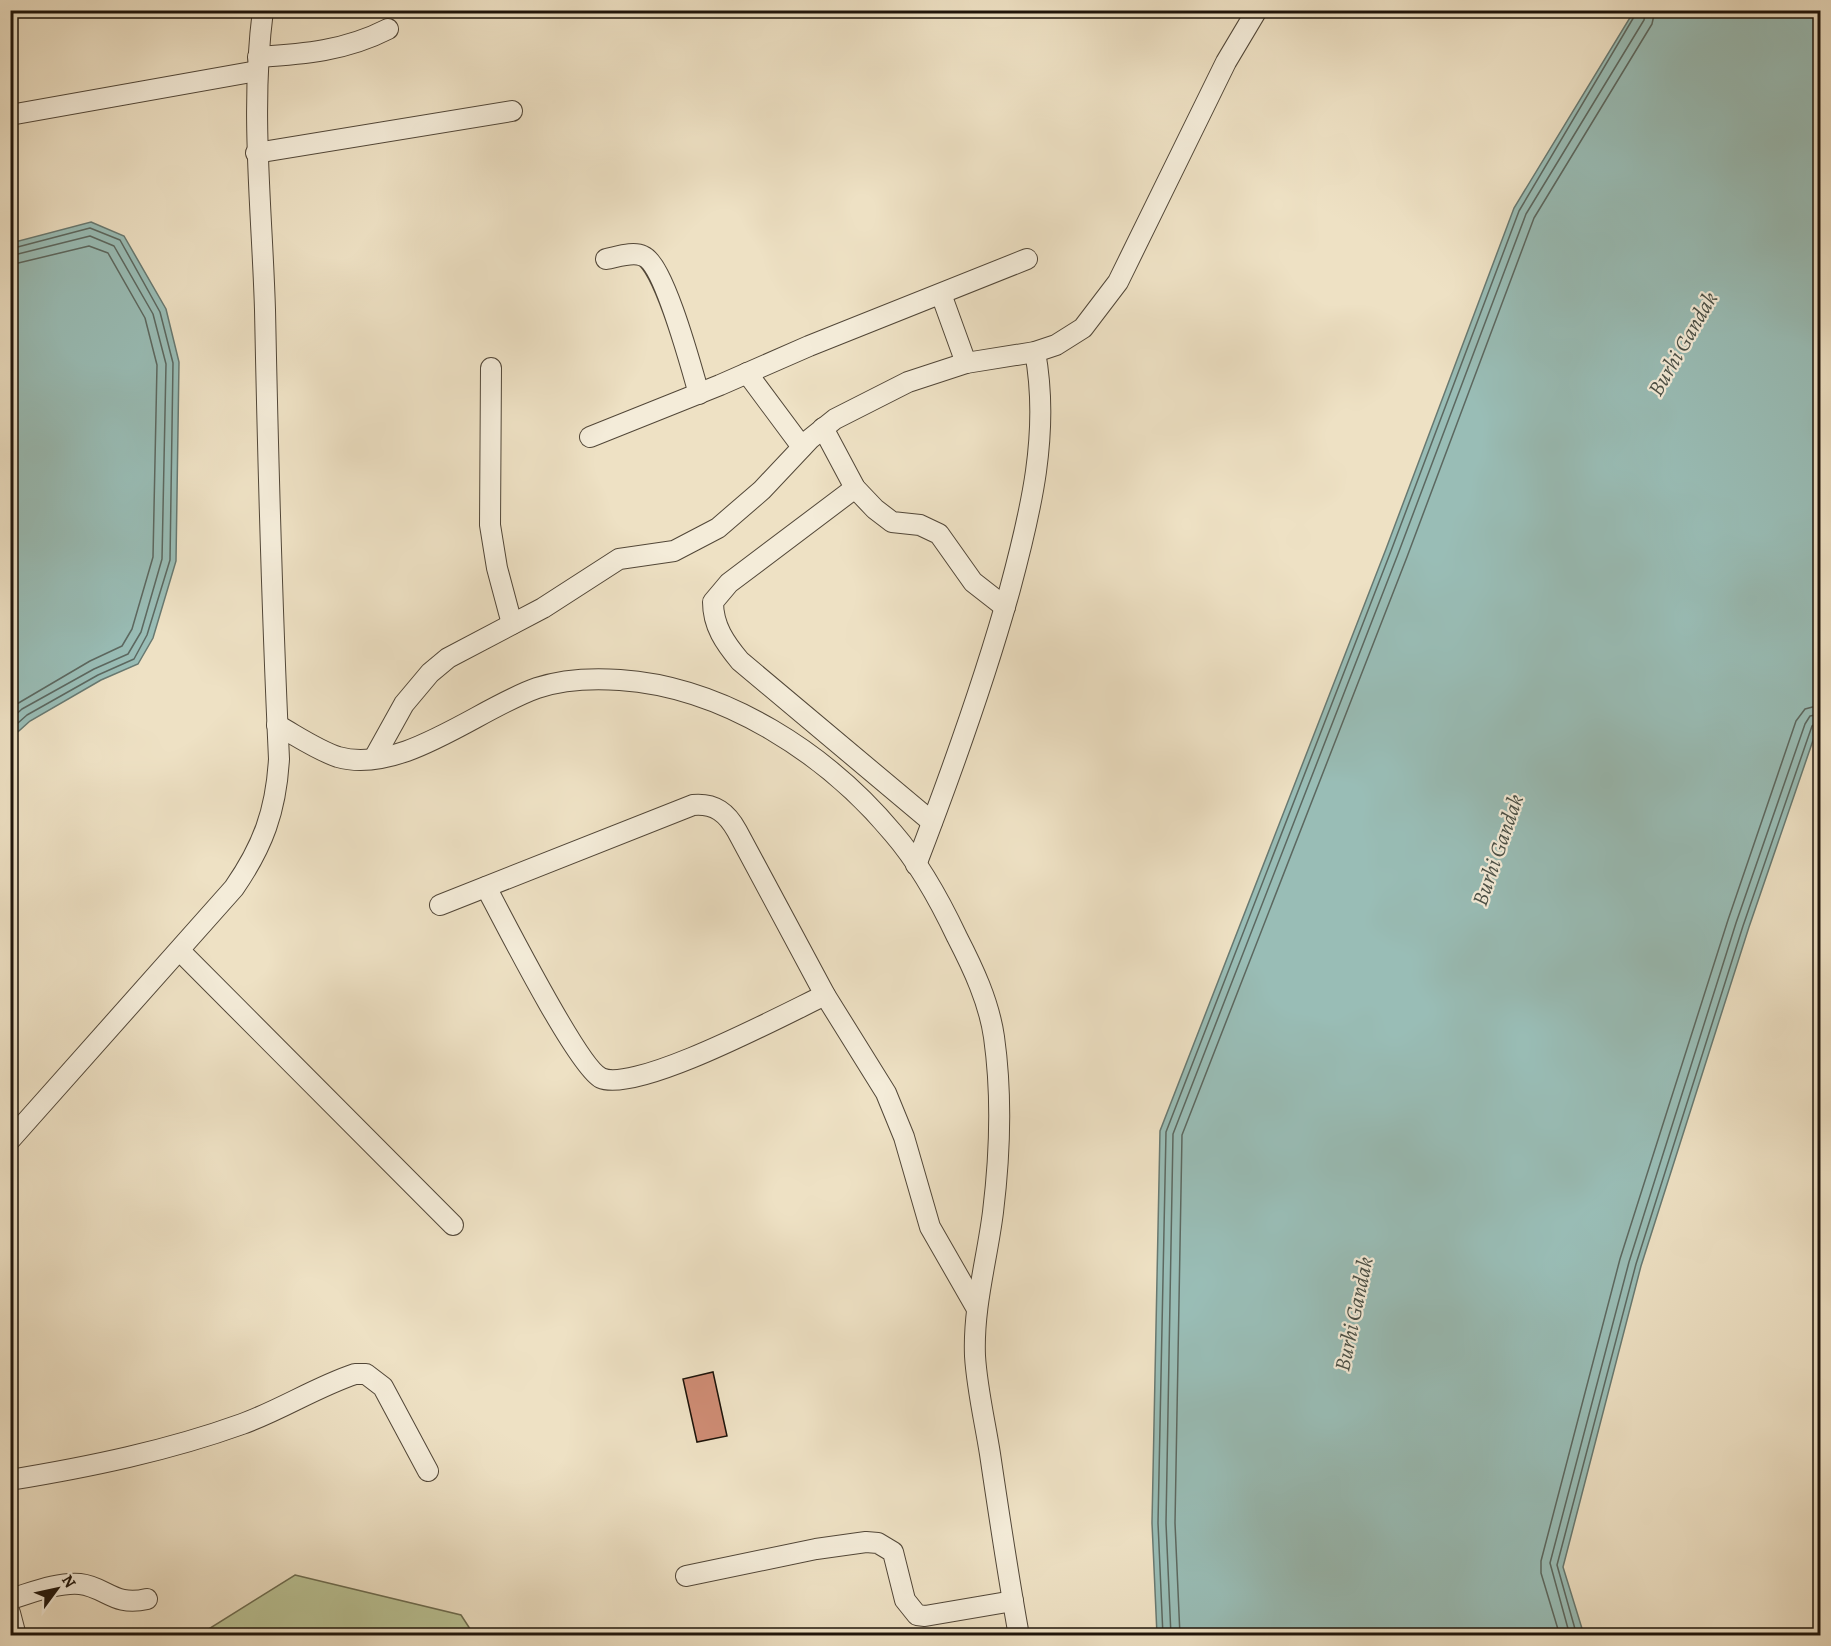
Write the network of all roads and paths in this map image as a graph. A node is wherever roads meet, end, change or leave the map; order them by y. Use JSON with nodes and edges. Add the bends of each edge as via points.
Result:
{"nodes":[{"id":1,"x":262,"y":10,"type":"edge"},
{"id":2,"x":1257,"y":10,"type":"edge"},
{"id":3,"x":387,"y":29,"type":"dead end"},
{"id":4,"x":257,"y":64,"type":"junction"},
{"id":5,"x":512,"y":111,"type":"dead end"},
{"id":6,"x":10,"y":115,"type":"edge"},
{"id":7,"x":256,"y":153,"type":"junction"},
{"id":8,"x":606,"y":259,"type":"dead end"},
{"id":9,"x":1027,"y":259,"type":"dead end"},
{"id":10,"x":941,"y":294,"type":"junction"},
{"id":11,"x":1035,"y":352,"type":"junction"},
{"id":12,"x":966,"y":363,"type":"junction"},
{"id":13,"x":491,"y":368,"type":"dead end"},
{"id":14,"x":747,"y":373,"type":"junction"},
{"id":15,"x":699,"y":394,"type":"junction"},
{"id":16,"x":824,"y":428,"type":"junction"},
{"id":17,"x":590,"y":437,"type":"dead end"},
{"id":18,"x":802,"y":447,"type":"junction"},
{"id":19,"x":855,"y":488,"type":"junction"},
{"id":20,"x":1005,"y":607,"type":"junction"},
{"id":21,"x":512,"y":624,"type":"junction"},
{"id":22,"x":277,"y":725,"type":"junction"},
{"id":23,"x":374,"y":758,"type":"junction"},
{"id":24,"x":932,"y":822,"type":"junction"},
{"id":25,"x":916,"y":865,"type":"junction"},
{"id":26,"x":486,"y":887,"type":"junction"},
{"id":27,"x":440,"y":905,"type":"dead end"},
{"id":28,"x":180,"y":951,"type":"junction"},
{"id":29,"x":825,"y":995,"type":"junction"},
{"id":30,"x":10,"y":1140,"type":"edge"},
{"id":31,"x":453,"y":1225,"type":"dead end"},
{"id":32,"x":978,"y":1309,"type":"junction"},
{"id":33,"x":428,"y":1471,"type":"dead end"},
{"id":34,"x":10,"y":1480,"type":"edge"},
{"id":35,"x":686,"y":1576,"type":"dead end"},
{"id":36,"x":10,"y":1599,"type":"edge"},
{"id":37,"x":147,"y":1599,"type":"dead end"},
{"id":38,"x":1013,"y":1601,"type":"junction"},
{"id":39,"x":1019,"y":1635,"type":"edge"}],
"edges":[{"from":1,"to":4,"type":"street"},
{"from":2,"to":11,"type":"street","via":[[1226,62],[1153,216],[1112,291],[1083,328],[1056,345]]},
{"from":3,"to":4,"type":"street","via":[[340,49]]},
{"from":4,"to":6,"type":"street"},
{"from":4,"to":7,"type":"street"},
{"from":5,"to":7,"type":"street"},
{"from":7,"to":22,"type":"street","via":[[265,309]]},
{"from":8,"to":15,"type":"street","via":[[630,255],[649,260],[664,288]]},
{"from":9,"to":10,"type":"street"},
{"from":10,"to":12,"type":"street"},
{"from":10,"to":14,"type":"street"},
{"from":11,"to":12,"type":"street"},
{"from":11,"to":20,"type":"street","via":[[1041,381],[1041,437],[1022,545]]},
{"from":12,"to":16,"type":"street","via":[[908,382]]},
{"from":13,"to":21,"type":"street","via":[[489,525]]},
{"from":14,"to":15,"type":"street"},
{"from":14,"to":18,"type":"street"},
{"from":15,"to":17,"type":"street"},
{"from":16,"to":18,"type":"street"},
{"from":16,"to":19,"type":"street"},
{"from":18,"to":21,"type":"street","via":[[762,490],[718,528],[674,551],[619,559]]},
{"from":19,"to":20,"type":"street","via":[[892,522],[920,525],[939,534],[974,582]]},
{"from":19,"to":24,"type":"street","via":[[729,583],[713,602],[713,615],[740,661]]},
{"from":20,"to":24,"type":"street","via":[[959,753]]},
{"from":21,"to":23,"type":"street","via":[[448,658],[430,673],[404,704]]},
{"from":22,"to":23,"type":"street","via":[[338,757]]},
{"from":22,"to":28,"type":"street","via":[[278,784],[262,841],[234,888]]},
{"from":23,"to":25,"type":"street","via":[[420,745],[557,682],[583,679],[659,685],[721,706],[795,746],[872,809]]},
{"from":24,"to":25,"type":"street"},
{"from":25,"to":32,"type":"street","via":[[970,962],[994,1036],[998,1157]]},
{"from":26,"to":27,"type":"street"},
{"from":26,"to":29,"type":"street","via":[[693,805],[711,805],[730,820]]},
{"from":26,"to":29,"type":"street","via":[[576,1050],[589,1067],[607,1080],[635,1078],[661,1069]]},
{"from":28,"to":30,"type":"street"},
{"from":28,"to":31,"type":"street"},
{"from":29,"to":32,"type":"street","via":[[891,1103],[930,1227]]},
{"from":32,"to":38,"type":"street","via":[[978,1385]]},
{"from":33,"to":34,"type":"street","via":[[383,1387],[366,1374],[356,1374],[274,1412],[198,1440]]},
{"from":35,"to":38,"type":"street","via":[[750,1561],[872,1542],[893,1552],[905,1600],[917,1615]]},
{"from":36,"to":37,"type":"street","via":[[80,1584],[124,1601]]},
{"from":38,"to":39,"type":"street"}]}
